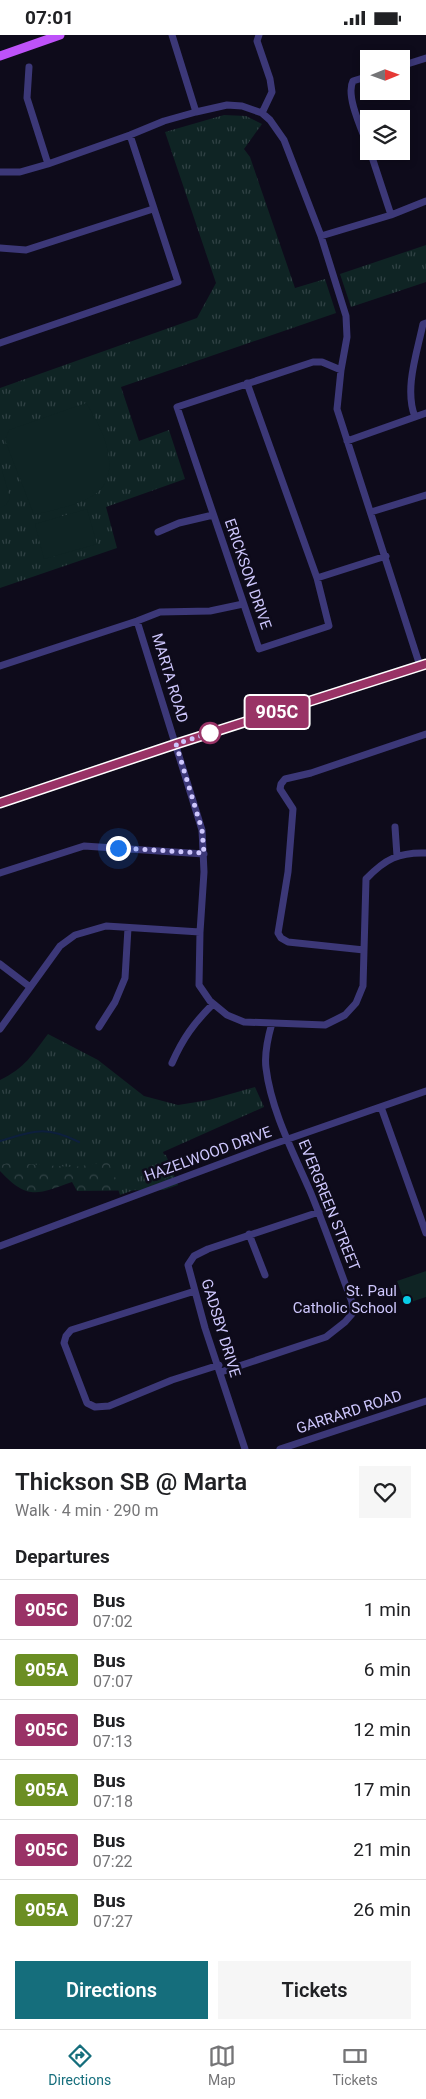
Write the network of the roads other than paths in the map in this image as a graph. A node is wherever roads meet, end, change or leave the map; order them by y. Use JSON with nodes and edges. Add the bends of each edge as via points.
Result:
{"nodes":[{"id":1,"x":60,"y":35,"type":"edge"},
{"id":2,"x":172,"y":35,"type":"edge"},
{"id":3,"x":259,"y":35,"type":"edge"},
{"id":4,"x":0,"y":56,"type":"edge"},
{"id":5,"x":426,"y":58,"type":"edge"},
{"id":6,"x":410,"y":63,"type":"edge"},
{"id":7,"x":29,"y":67,"type":"dead end"},
{"id":8,"x":360,"y":79,"type":"edge"},
{"id":9,"x":196,"y":112,"type":"junction"},
{"id":10,"x":262,"y":113,"type":"junction"},
{"id":11,"x":360,"y":122,"type":"edge"},
{"id":12,"x":130,"y":135,"type":"junction"},
{"id":13,"x":372,"y":160,"type":"edge"},
{"id":14,"x":48,"y":164,"type":"junction"},
{"id":15,"x":0,"y":172,"type":"edge"},
{"id":16,"x":426,"y":201,"type":"edge"},
{"id":17,"x":153,"y":209,"type":"junction"},
{"id":18,"x":391,"y":215,"type":"junction"},
{"id":19,"x":320,"y":236,"type":"junction"},
{"id":20,"x":0,"y":248,"type":"edge"},
{"id":21,"x":426,"y":323,"type":"edge"},
{"id":22,"x":0,"y":343,"type":"edge"},
{"id":23,"x":341,"y":370,"type":"junction"},
{"id":24,"x":247,"y":383,"type":"junction"},
{"id":25,"x":426,"y":413,"type":"edge"},
{"id":26,"x":415,"y":417,"type":"junction"},
{"id":27,"x":347,"y":441,"type":"junction"},
{"id":28,"x":426,"y":495,"type":"edge"},
{"id":29,"x":371,"y":512,"type":"junction"},
{"id":30,"x":213,"y":515,"type":"junction"},
{"id":31,"x":158,"y":532,"type":"dead end"},
{"id":32,"x":386,"y":556,"type":"junction"},
{"id":33,"x":317,"y":579,"type":"junction"},
{"id":34,"x":242,"y":604,"type":"junction"},
{"id":35,"x":138,"y":621,"type":"junction"},
{"id":36,"x":423,"y":665,"type":"edge"},
{"id":37,"x":0,"y":666,"type":"edge"},
{"id":38,"x":426,"y":734,"type":"edge"},
{"id":39,"x":176,"y":744,"type":"junction"},
{"id":40,"x":0,"y":803,"type":"edge"},
{"id":41,"x":395,"y":827,"type":"dead end"},
{"id":42,"x":204,"y":853,"type":"junction"},
{"id":43,"x":426,"y":853,"type":"edge"},
{"id":44,"x":397,"y":856,"type":"junction"},
{"id":45,"x":0,"y":873,"type":"edge"},
{"id":46,"x":128,"y":928,"type":"junction"},
{"id":47,"x":200,"y":932,"type":"junction"},
{"id":48,"x":364,"y":950,"type":"junction"},
{"id":49,"x":0,"y":964,"type":"edge"},
{"id":50,"x":30,"y":987,"type":"junction"},
{"id":51,"x":213,"y":1004,"type":"junction"},
{"id":52,"x":272,"y":1023,"type":"junction"},
{"id":53,"x":99,"y":1027,"type":"dead end"},
{"id":54,"x":0,"y":1029,"type":"edge"},
{"id":55,"x":172,"y":1063,"type":"dead end"},
{"id":56,"x":426,"y":1091,"type":"edge"},
{"id":57,"x":381,"y":1107,"type":"junction"},
{"id":58,"x":289,"y":1140,"type":"junction"},
{"id":59,"x":319,"y":1212,"type":"junction"},
{"id":60,"x":426,"y":1233,"type":"edge"},
{"id":61,"x":249,"y":1234,"type":"junction"},
{"id":62,"x":0,"y":1246,"type":"edge"},
{"id":63,"x":265,"y":1275,"type":"dead end"},
{"id":64,"x":195,"y":1291,"type":"junction"},
{"id":65,"x":220,"y":1369,"type":"junction"},
{"id":66,"x":426,"y":1401,"type":"edge"},
{"id":67,"x":245,"y":1449,"type":"edge"},
{"id":68,"x":280,"y":1449,"type":"edge"}],
"edges":[{"from":1,"to":4,"type":"main road"},
{"from":2,"to":9,"type":"street"},
{"from":3,"to":10,"type":"street","via":[[257,41],[272,92]]},
{"from":5,"to":6,"type":"street"},
{"from":7,"to":14,"type":"street","via":[[27,98]]},
{"from":8,"to":11,"type":"street","via":[[350,86]]},
{"from":9,"to":10,"type":"street","via":[[242,105]]},
{"from":9,"to":12,"type":"street"},
{"from":10,"to":19,"type":"street","via":[[284,140]]},
{"from":12,"to":14,"type":"street"},
{"from":12,"to":17,"type":"street"},
{"from":13,"to":18,"type":"street"},
{"from":14,"to":15,"type":"street","via":[[20,172]]},
{"from":16,"to":18,"type":"street"},
{"from":17,"to":20,"type":"street","via":[[26,250]]},
{"from":17,"to":22,"type":"street","via":[[178,282]]},
{"from":18,"to":19,"type":"street"},
{"from":19,"to":23,"type":"street","via":[[346,316],[347,337]]},
{"from":21,"to":26,"type":"street","via":[[423,324],[414,370],[410,405]]},
{"from":23,"to":24,"type":"street","name":"ERICKSON DRIVE","via":[[313,362]]},
{"from":23,"to":27,"type":"street","via":[[337,409]]},
{"from":24,"to":30,"type":"street","name":"ERICKSON DRIVE","via":[[177,407]]},
{"from":24,"to":33,"type":"street","name":"ERICKSON DRIVE"},
{"from":25,"to":26,"type":"street"},
{"from":26,"to":27,"type":"street"},
{"from":27,"to":29,"type":"street"},
{"from":28,"to":29,"type":"street"},
{"from":29,"to":32,"type":"street"},
{"from":30,"to":31,"type":"street"},
{"from":30,"to":34,"type":"street","name":"ERICKSON DRIVE"},
{"from":32,"to":33,"type":"street"},
{"from":32,"to":36,"type":"street"},
{"from":33,"to":34,"type":"street","name":"ERICKSON DRIVE","via":[[329,626],[259,649]]},
{"from":34,"to":35,"type":"street","via":[[210,611],[160,612]]},
{"from":35,"to":37,"type":"street"},
{"from":35,"to":39,"type":"street","name":"MARTA ROAD"},
{"from":36,"to":39,"type":"main road"},
{"from":38,"to":48,"type":"street","via":[[284,779],[281,783],[280,789],[292,809],[288,872],[278,933],[288,942]]},
{"from":39,"to":40,"type":"main road"},
{"from":39,"to":42,"type":"street","name":"MARTA ROAD","via":[[202,830]]},
{"from":41,"to":44,"type":"street"},
{"from":42,"to":45,"type":"street","via":[[84,846]]},
{"from":42,"to":47,"type":"street","name":"MARTA ROAD"},
{"from":43,"to":44,"type":"street","via":[[411,852]]},
{"from":44,"to":48,"type":"street","via":[[366,879]]},
{"from":46,"to":47,"type":"street"},
{"from":46,"to":50,"type":"street","via":[[106,926],[75,935],[60,946]]},
{"from":46,"to":53,"type":"street","via":[[125,977],[115,1002]]},
{"from":47,"to":51,"type":"street","name":"MARTA ROAD","via":[[199,985]]},
{"from":48,"to":52,"type":"street","via":[[363,986],[356,1003],[345,1015],[324,1025]]},
{"from":49,"to":50,"type":"street"},
{"from":50,"to":54,"type":"street"},
{"from":51,"to":52,"type":"street","via":[[244,1022]]},
{"from":51,"to":55,"type":"street","via":[[192,1025]]},
{"from":52,"to":58,"type":"street","name":"EVERGREEN STREET","via":[[265,1067],[278,1115]]},
{"from":56,"to":57,"type":"street","name":"HAZELWOOD DRIVE"},
{"from":57,"to":58,"type":"street","name":"HAZELWOOD DRIVE"},
{"from":57,"to":60,"type":"street"},
{"from":58,"to":59,"type":"street","name":"EVERGREEN STREET"},
{"from":58,"to":62,"type":"street","name":"HAZELWOOD DRIVE"},
{"from":59,"to":61,"type":"street","name":"GADSBY DRIVE"},
{"from":59,"to":65,"type":"street","name":"EVERGREEN STREET","via":[[352,1302],[352,1314],[326,1337]]},
{"from":61,"to":63,"type":"street"},
{"from":61,"to":64,"type":"street","name":"GADSBY DRIVE","via":[[194,1256],[188,1265]]},
{"from":64,"to":65,"type":"street","name":"GADSBY DRIVE"},
{"from":64,"to":65,"type":"street","via":[[71,1330],[64,1343],[87,1403],[95,1407],[109,1406],[172,1380]]},
{"from":65,"to":67,"type":"street","name":"GADSBY DRIVE"},
{"from":66,"to":68,"type":"street","name":"GARRARD ROAD"}]}
